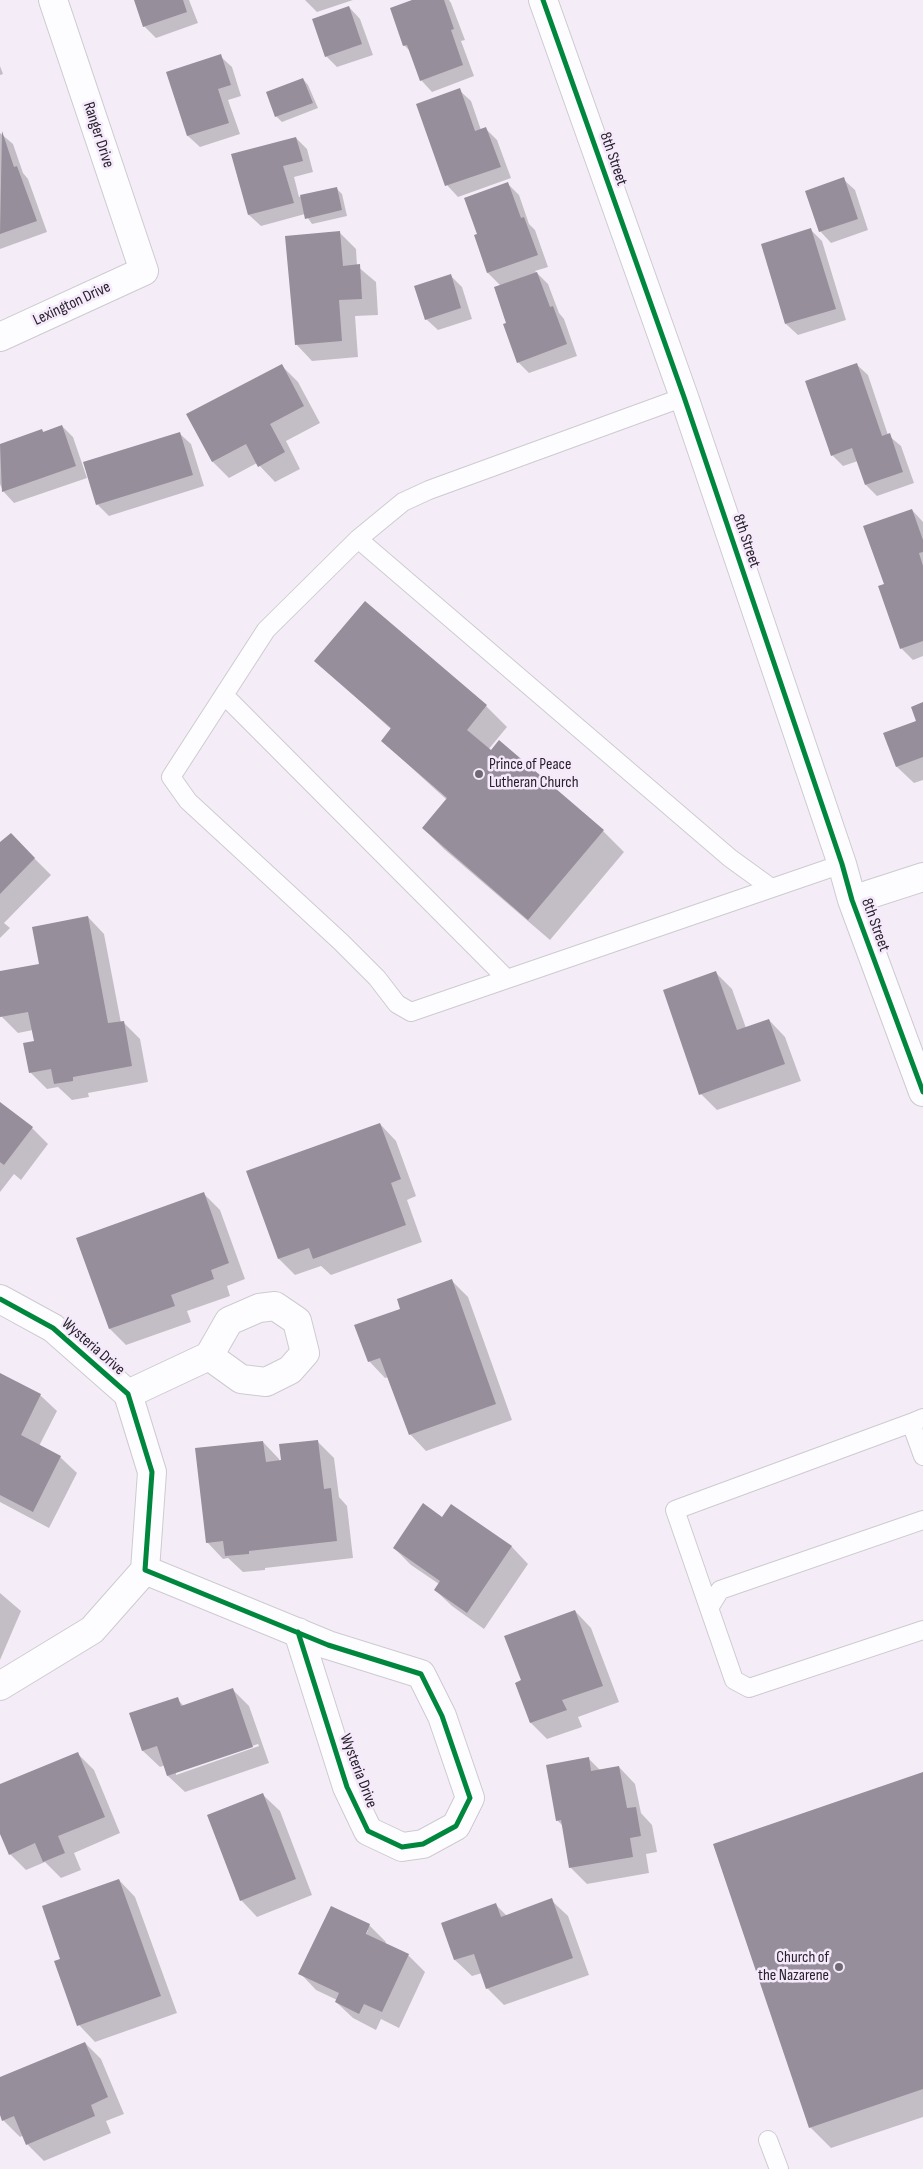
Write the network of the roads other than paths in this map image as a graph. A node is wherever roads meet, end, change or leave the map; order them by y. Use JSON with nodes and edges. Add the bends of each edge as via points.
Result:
{"nodes":[{"id":1,"x":53,"y":0,"type":"edge"},
{"id":2,"x":543,"y":0,"type":"edge"},
{"id":3,"x":144,"y":271,"type":"joint"},
{"id":4,"x":0,"y":337,"type":"edge"},
{"id":5,"x":684,"y":397,"type":"junction"},
{"id":6,"x":358,"y":539,"type":"junction"},
{"id":7,"x":224,"y":695,"type":"junction"},
{"id":8,"x":842,"y":864,"type":"junction"},
{"id":9,"x":923,"y":877,"type":"edge"},
{"id":10,"x":770,"y":887,"type":"junction"},
{"id":11,"x":852,"y":900,"type":"junction"},
{"id":12,"x":506,"y":978,"type":"junction"},
{"id":13,"x":923,"y":1092,"type":"edge"},
{"id":14,"x":0,"y":1299,"type":"edge"},
{"id":15,"x":209,"y":1356,"type":"dead end"},
{"id":16,"x":128,"y":1394,"type":"junction"},
{"id":17,"x":917,"y":1421,"type":"edge"},
{"id":18,"x":923,"y":1456,"type":"edge"},
{"id":19,"x":923,"y":1520,"type":"edge"},
{"id":20,"x":145,"y":1570,"type":"junction"},
{"id":21,"x":709,"y":1608,"type":"junction"},
{"id":22,"x":923,"y":1630,"type":"edge"},
{"id":23,"x":298,"y":1632,"type":"junction"},
{"id":24,"x":0,"y":1686,"type":"edge"},
{"id":25,"x":768,"y":2140,"type":"dead end"},
{"id":26,"x":779,"y":2169,"type":"edge"}],
"edges":[{"from":1,"to":3,"type":"street","name":"Ranger Drive"},
{"from":2,"to":5,"type":"street","name":"8th Street"},
{"from":3,"to":4,"type":"street","name":"Lexington Drive"},
{"from":5,"to":6,"type":"lane","via":[[430,490],[403,502]]},
{"from":5,"to":8,"type":"street","name":"8th Street"},
{"from":6,"to":7,"type":"lane","via":[[266,630]]},
{"from":6,"to":10,"type":"lane","via":[[730,858]]},
{"from":7,"to":12,"type":"lane"},
{"from":7,"to":12,"type":"lane","via":[[171,777],[188,801],[341,942],[377,978],[397,1004],[411,1012]]},
{"from":8,"to":10,"type":"lane"},
{"from":8,"to":11,"type":"street","name":"8th Street"},
{"from":9,"to":11,"type":"street"},
{"from":10,"to":12,"type":"lane"},
{"from":11,"to":13,"type":"street","name":"8th Street"},
{"from":14,"to":16,"type":"street","name":"Wysteria Drive","via":[[53,1328]]},
{"from":15,"to":16,"type":"street","name":"Wysteria Drive"},
{"from":16,"to":20,"type":"street","name":"Wysteria Drive","via":[[152,1472]]},
{"from":17,"to":18,"type":"lane"},
{"from":17,"to":21,"type":"lane","via":[[675,1510]]},
{"from":19,"to":21,"type":"lane","via":[[720,1590]]},
{"from":20,"to":23,"type":"street","name":"Wysteria Drive"},
{"from":20,"to":24,"type":"street","via":[[92,1630]]},
{"from":21,"to":22,"type":"lane","via":[[734,1680],[749,1688]]},
{"from":23,"to":23,"type":"street","name":"Wysteria Drive","via":[[328,1645],[421,1674],[442,1716],[470,1798],[456,1826],[423,1844],[402,1847],[368,1830],[347,1786]]},
{"from":25,"to":26,"type":"lane"}]}
